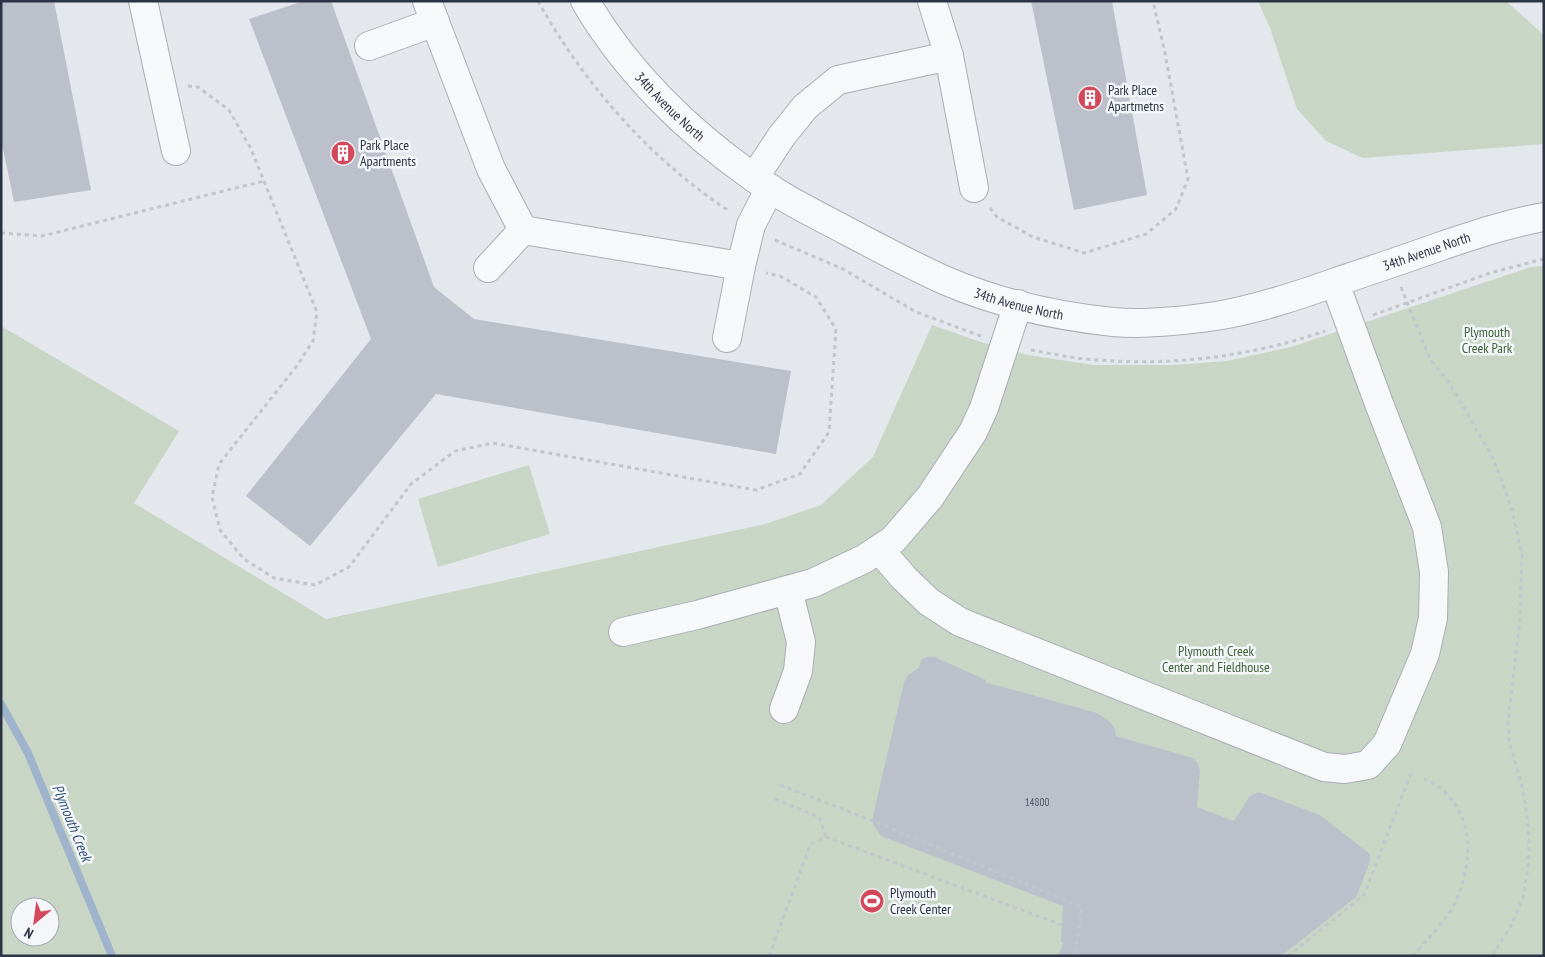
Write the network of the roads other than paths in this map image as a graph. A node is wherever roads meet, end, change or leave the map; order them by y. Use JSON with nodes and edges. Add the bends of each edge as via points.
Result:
{"nodes":[{"id":1,"x":143,"y":1,"type":"edge"},
{"id":2,"x":585,"y":1,"type":"edge"},
{"id":3,"x":932,"y":1,"type":"edge"},
{"id":4,"x":431,"y":11,"type":"edge"},
{"id":5,"x":368,"y":46,"type":"dead end"},
{"id":6,"x":949,"y":56,"type":"junction"},
{"id":7,"x":176,"y":151,"type":"dead end"},
{"id":8,"x":762,"y":183,"type":"junction"},
{"id":9,"x":974,"y":188,"type":"road end"},
{"id":10,"x":1544,"y":217,"type":"edge"},
{"id":11,"x":523,"y":230,"type":"junction"},
{"id":12,"x":741,"y":266,"type":"junction"},
{"id":13,"x":488,"y":268,"type":"dead end"},
{"id":14,"x":1335,"y":283,"type":"junction"},
{"id":15,"x":1018,"y":304,"type":"junction"},
{"id":16,"x":727,"y":338,"type":"dead end"},
{"id":17,"x":879,"y":549,"type":"junction"},
{"id":18,"x":788,"y":590,"type":"junction"},
{"id":19,"x":624,"y":632,"type":"dead end"},
{"id":20,"x":784,"y":709,"type":"dead end"}],
"edges":[{"from":1,"to":7,"type":"street"},
{"from":2,"to":8,"type":"street","name":"34th Avenue North","via":[[624,57],[661,100],[720,153]]},
{"from":3,"to":6,"type":"street"},
{"from":4,"to":5,"type":"street"},
{"from":4,"to":11,"type":"street","via":[[491,170]]},
{"from":6,"to":8,"type":"street","via":[[838,80],[805,107],[782,137]]},
{"from":6,"to":9,"type":"street"},
{"from":8,"to":12,"type":"street"},
{"from":8,"to":15,"type":"street","name":"34th Avenue North","via":[[880,249],[945,280]]},
{"from":10,"to":14,"type":"street","name":"34th Avenue North","via":[[1486,231]]},
{"from":11,"to":12,"type":"street"},
{"from":11,"to":13,"type":"street"},
{"from":12,"to":16,"type":"street"},
{"from":14,"to":15,"type":"street","name":"34th Avenue North","via":[[1254,309],[1153,322],[1114,322]]},
{"from":14,"to":17,"type":"street","via":[[1427,527],[1434,572],[1433,618],[1425,654],[1387,744],[1368,765],[1345,769],[1324,767],[960,622],[929,602]]},
{"from":15,"to":17,"type":"street","via":[[973,432],[930,497],[893,540]]},
{"from":17,"to":18,"type":"street","via":[[813,583]]},
{"from":18,"to":19,"type":"street"},
{"from":18,"to":20,"type":"street","via":[[801,642],[798,671]]}]}
